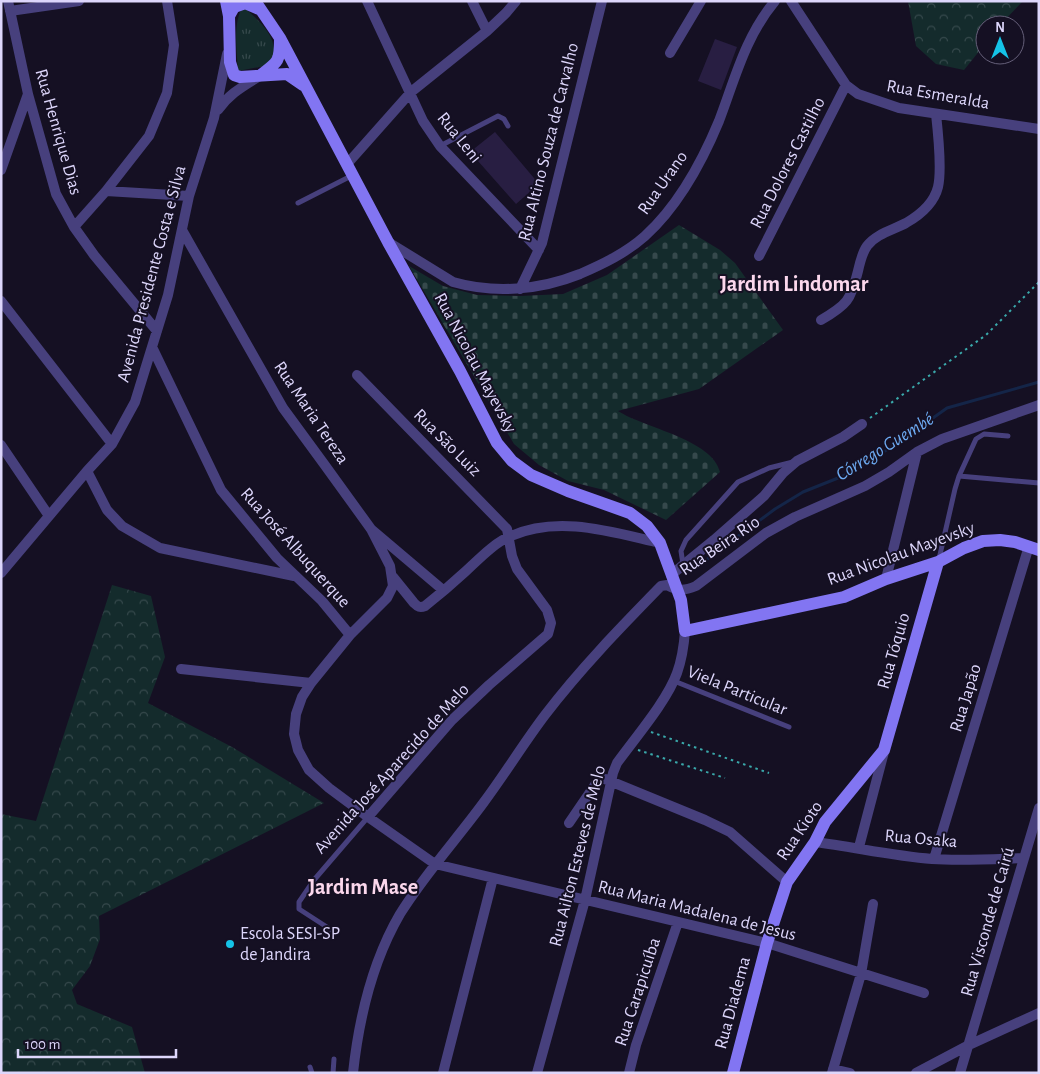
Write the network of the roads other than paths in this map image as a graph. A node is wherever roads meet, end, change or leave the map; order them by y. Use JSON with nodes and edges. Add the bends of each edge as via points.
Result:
{"nodes":[{"id":1,"x":79,"y":1,"type":"edge"},
{"id":2,"x":167,"y":1,"type":"edge"},
{"id":3,"x":226,"y":1,"type":"edge"},
{"id":4,"x":367,"y":1,"type":"edge"},
{"id":5,"x":472,"y":1,"type":"edge"},
{"id":6,"x":516,"y":1,"type":"edge"},
{"id":7,"x":602,"y":1,"type":"edge"},
{"id":8,"x":700,"y":1,"type":"edge"},
{"id":9,"x":775,"y":1,"type":"edge"},
{"id":10,"x":791,"y":1,"type":"edge"},
{"id":11,"x":257,"y":5,"type":"edge"},
{"id":12,"x":9,"y":6,"type":"edge"},
{"id":13,"x":229,"y":16,"type":"junction"},
{"id":14,"x":487,"y":31,"type":"junction"},
{"id":15,"x":280,"y":38,"type":"junction"},
{"id":16,"x":229,"y":45,"type":"junction"},
{"id":17,"x":670,"y":53,"type":"dead end"},
{"id":18,"x":260,"y":76,"type":"junction"},
{"id":19,"x":846,"y":85,"type":"junction"},
{"id":20,"x":308,"y":90,"type":"junction"},
{"id":21,"x":411,"y":92,"type":"junction"},
{"id":22,"x":28,"y":94,"type":"junction"},
{"id":23,"x":936,"y":114,"type":"junction"},
{"id":24,"x":214,"y":118,"type":"junction"},
{"id":25,"x":508,"y":126,"type":"dead end"},
{"id":26,"x":1039,"y":129,"type":"edge"},
{"id":27,"x":440,"y":146,"type":"junction"},
{"id":28,"x":348,"y":163,"type":"junction"},
{"id":29,"x":1,"y":170,"type":"edge"},
{"id":30,"x":354,"y":175,"type":"junction"},
{"id":31,"x":106,"y":191,"type":"junction"},
{"id":32,"x":189,"y":196,"type":"junction"},
{"id":33,"x":298,"y":203,"type":"dead end"},
{"id":34,"x":74,"y":227,"type":"junction"},
{"id":35,"x":182,"y":230,"type":"junction"},
{"id":36,"x":388,"y":242,"type":"junction"},
{"id":37,"x":539,"y":250,"type":"junction"},
{"id":38,"x":759,"y":256,"type":"dead end"},
{"id":39,"x":520,"y":289,"type":"junction"},
{"id":40,"x":1,"y":301,"type":"edge"},
{"id":41,"x":821,"y":320,"type":"dead end"},
{"id":42,"x":157,"y":331,"type":"junction"},
{"id":43,"x":152,"y":347,"type":"junction"},
{"id":44,"x":357,"y":375,"type":"dead end"},
{"id":45,"x":1039,"y":405,"type":"edge"},
{"id":46,"x":862,"y":424,"type":"road end"},
{"id":47,"x":1008,"y":436,"type":"dead end"},
{"id":48,"x":112,"y":444,"type":"junction"},
{"id":49,"x":1,"y":445,"type":"edge"},
{"id":50,"x":917,"y":452,"type":"junction"},
{"id":51,"x":797,"y":461,"type":"junction"},
{"id":52,"x":87,"y":471,"type":"junction"},
{"id":53,"x":959,"y":476,"type":"junction"},
{"id":54,"x":1039,"y":483,"type":"edge"},
{"id":55,"x":49,"y":516,"type":"junction"},
{"id":56,"x":371,"y":529,"type":"junction"},
{"id":57,"x":509,"y":536,"type":"junction"},
{"id":58,"x":660,"y":543,"type":"junction"},
{"id":59,"x":1034,"y":548,"type":"edge"},
{"id":60,"x":938,"y":562,"type":"junction"},
{"id":61,"x":683,"y":564,"type":"junction"},
{"id":62,"x":1,"y":573,"type":"edge"},
{"id":63,"x":671,"y":575,"type":"junction"},
{"id":64,"x":296,"y":576,"type":"junction"},
{"id":65,"x":393,"y":578,"type":"junction"},
{"id":66,"x":886,"y":579,"type":"junction"},
{"id":67,"x":443,"y":590,"type":"junction"},
{"id":68,"x":678,"y":591,"type":"junction"},
{"id":69,"x":685,"y":631,"type":"junction"},
{"id":70,"x":350,"y":635,"type":"junction"},
{"id":71,"x":181,"y":668,"type":"dead end"},
{"id":72,"x":674,"y":681,"type":"junction"},
{"id":73,"x":311,"y":683,"type":"junction"},
{"id":74,"x":789,"y":727,"type":"dead end"},
{"id":75,"x":884,"y":750,"type":"junction"},
{"id":76,"x":613,"y":782,"type":"junction"},
{"id":77,"x":1039,"y":808,"type":"edge"},
{"id":78,"x":368,"y":817,"type":"junction"},
{"id":79,"x":569,"y":823,"type":"dead end"},
{"id":80,"x":815,"y":842,"type":"junction"},
{"id":81,"x":859,"y":848,"type":"junction"},
{"id":82,"x":1024,"y":858,"type":"junction"},
{"id":83,"x":934,"y":859,"type":"junction"},
{"id":84,"x":435,"y":864,"type":"junction"},
{"id":85,"x":494,"y":878,"type":"junction"},
{"id":86,"x":786,"y":882,"type":"junction"},
{"id":87,"x":585,"y":900,"type":"junction"},
{"id":88,"x":873,"y":904,"type":"dead end"},
{"id":89,"x":678,"y":922,"type":"junction"},
{"id":90,"x":334,"y":931,"type":"dead end"},
{"id":91,"x":767,"y":943,"type":"junction"},
{"id":92,"x":861,"y":974,"type":"junction"},
{"id":93,"x":924,"y":993,"type":"dead end"},
{"id":94,"x":1039,"y":1013,"type":"edge"},
{"id":95,"x":969,"y":1045,"type":"junction"},
{"id":96,"x":334,"y":1059,"type":"dead end"},
{"id":97,"x":833,"y":1071,"type":"edge"},
{"id":98,"x":333,"y":1073,"type":"edge"},
{"id":99,"x":353,"y":1073,"type":"edge"},
{"id":100,"x":443,"y":1073,"type":"edge"},
{"id":101,"x":537,"y":1073,"type":"edge"},
{"id":102,"x":629,"y":1073,"type":"edge"},
{"id":103,"x":733,"y":1073,"type":"edge"},
{"id":104,"x":850,"y":1073,"type":"edge"},
{"id":105,"x":916,"y":1073,"type":"edge"},
{"id":106,"x":960,"y":1073,"type":"edge"}],
"edges":[{"from":1,"to":12,"type":"street"},
{"from":2,"to":31,"type":"street","via":[[174,45],[167,93],[149,136]]},
{"from":3,"to":13,"type":"street","name":"Avenida Presidente Costa e Silva"},
{"from":4,"to":21,"type":"street","name":"Rua Leni"},
{"from":5,"to":14,"type":"street"},
{"from":6,"to":14,"type":"street"},
{"from":7,"to":37,"type":"street","name":"Rua Altino Souza de Carvalho"},
{"from":8,"to":17,"type":"street"},
{"from":9,"to":39,"type":"street","name":"Rua Urano","via":[[752,33],[712,136],[690,179],[670,208],[646,235],[597,267],[548,285]]},
{"from":10,"to":19,"type":"street","name":"Rua Esmeralda"},
{"from":11,"to":13,"type":"street","via":[[244,3],[234,8]]},
{"from":11,"to":15,"type":"street","name":"Rua Nicolau Mayevsky"},
{"from":12,"to":22,"type":"street","name":"Rua Henrique Dias"},
{"from":13,"to":16,"type":"street","name":"Avenida Presidente Costa e Silva"},
{"from":14,"to":21,"type":"street"},
{"from":15,"to":18,"type":"street","via":[[277,63]]},
{"from":15,"to":20,"type":"street","name":"Rua Nicolau Mayevsky"},
{"from":16,"to":18,"type":"street","name":"Avenida Presidente Costa e Silva","via":[[234,75]]},
{"from":16,"to":24,"type":"street","name":"Avenida Presidente Costa e Silva"},
{"from":18,"to":20,"type":"street","name":"Rua Nicolau Mayevsky","via":[[287,74]]},
{"from":18,"to":24,"type":"street","name":"Avenida Presidente Costa e Silva","via":[[226,98]]},
{"from":19,"to":23,"type":"street","name":"Rua Esmeralda","via":[[872,100]]},
{"from":19,"to":38,"type":"street","name":"Rua Dolores Castilho"},
{"from":20,"to":28,"type":"street","name":"Rua Nicolau Mayevsky"},
{"from":21,"to":27,"type":"street","name":"Rua Leni","via":[[423,121]]},
{"from":21,"to":28,"type":"street"},
{"from":22,"to":29,"type":"street"},
{"from":22,"to":34,"type":"street","name":"Rua Henrique Dias","via":[[56,194]]},
{"from":23,"to":26,"type":"street","name":"Rua Esmeralda"},
{"from":23,"to":41,"type":"street","via":[[938,186],[933,198],[908,222],[869,243],[846,304]]},
{"from":24,"to":32,"type":"street","name":"Avenida Presidente Costa e Silva"},
{"from":25,"to":27,"type":"lane","via":[[498,116]]},
{"from":27,"to":37,"type":"street","name":"Rua Leni"},
{"from":28,"to":30,"type":"street","name":"Rua Nicolau Mayevsky"},
{"from":30,"to":33,"type":"lane"},
{"from":30,"to":36,"type":"street","name":"Rua Nicolau Mayevsky"},
{"from":31,"to":32,"type":"street"},
{"from":31,"to":34,"type":"street"},
{"from":32,"to":35,"type":"street","name":"Avenida Presidente Costa e Silva"},
{"from":34,"to":42,"type":"street","name":"Rua Henrique Dias"},
{"from":35,"to":42,"type":"street","name":"Avenida Presidente Costa e Silva"},
{"from":35,"to":56,"type":"street","name":"Rua Maria Tereza","via":[[284,408]]},
{"from":36,"to":39,"type":"street","name":"Rua Urano","via":[[453,282]]},
{"from":36,"to":58,"type":"street","name":"Rua Nicolau Mayevsky","via":[[486,424],[512,461],[531,475],[630,514],[647,526]]},
{"from":37,"to":39,"type":"street","name":"Rua Altino Souza de Carvalho"},
{"from":40,"to":48,"type":"street"},
{"from":42,"to":43,"type":"street","name":"Avenida Presidente Costa e Silva"},
{"from":43,"to":48,"type":"street","name":"Avenida Presidente Costa e Silva","via":[[136,402]]},
{"from":43,"to":64,"type":"street","name":"Rua José Albuquerque","via":[[221,490]]},
{"from":44,"to":57,"type":"street","name":"Rua São Luiz","via":[[501,521]]},
{"from":45,"to":50,"type":"street","name":"Rua Beira Rio","via":[[942,439]]},
{"from":46,"to":51,"type":"street"},
{"from":47,"to":53,"type":"lane","via":[[984,434],[976,439]]},
{"from":48,"to":52,"type":"street","name":"Avenida Presidente Costa e Silva"},
{"from":49,"to":55,"type":"street"},
{"from":50,"to":66,"type":"street"},
{"from":50,"to":68,"type":"street","name":"Rua Beira Rio","via":[[865,486],[766,533],[696,586]]},
{"from":51,"to":61,"type":"street","via":[[764,496]]},
{"from":51,"to":61,"type":"lane","via":[[769,468],[738,482],[686,540],[681,551]]},
{"from":52,"to":55,"type":"street","name":"Avenida Presidente Costa e Silva"},
{"from":52,"to":64,"type":"street","via":[[107,510],[122,526],[160,548]]},
{"from":53,"to":54,"type":"lane"},
{"from":53,"to":60,"type":"lane"},
{"from":55,"to":62,"type":"street","name":"Avenida Presidente Costa e Silva"},
{"from":56,"to":65,"type":"street"},
{"from":56,"to":67,"type":"street","name":"Rua Maria Tereza"},
{"from":57,"to":58,"type":"street","via":[[561,524]]},
{"from":57,"to":67,"type":"street"},
{"from":57,"to":78,"type":"street","name":"Avenida José Aparecido de Melo","via":[[517,569],[547,610],[551,623],[548,634],[452,720]]},
{"from":58,"to":63,"type":"street","name":"Rua Nicolau Mayevsky"},
{"from":59,"to":60,"type":"street","name":"Rua Nicolau Mayevsky","via":[[1000,540],[983,541]]},
{"from":59,"to":83,"type":"street","name":"Rua Japão"},
{"from":60,"to":66,"type":"street","name":"Rua Nicolau Mayevsky"},
{"from":60,"to":75,"type":"street","name":"Rua Tóquio"},
{"from":61,"to":63,"type":"street"},
{"from":63,"to":68,"type":"street","name":"Rua Nicolau Mayevsky"},
{"from":64,"to":70,"type":"street","name":"Rua José Albuquerque"},
{"from":65,"to":67,"type":"street","via":[[418,607],[426,606]]},
{"from":65,"to":70,"type":"street","via":[[387,598]]},
{"from":66,"to":69,"type":"street","name":"Rua Nicolau Mayevsky","via":[[844,597]]},
{"from":68,"to":69,"type":"street","name":"Rua Nicolau Mayevsky"},
{"from":68,"to":84,"type":"street","name":"Rua Beira Rio","via":[[667,585],[661,586],[584,667],[545,714],[484,802]]},
{"from":69,"to":72,"type":"street","name":"Rua Ailton Esteves de Melo"},
{"from":70,"to":73,"type":"street"},
{"from":71,"to":73,"type":"street"},
{"from":72,"to":74,"type":"lane","name":"Viela Particular"},
{"from":72,"to":76,"type":"street","name":"Rua Ailton Esteves de Melo","via":[[617,763]]},
{"from":73,"to":78,"type":"street","via":[[296,714],[294,734],[298,750],[309,770]]},
{"from":75,"to":80,"type":"street","name":"Rua Kioto","via":[[824,822]]},
{"from":75,"to":81,"type":"street"},
{"from":76,"to":79,"type":"street","via":[[599,779]]},
{"from":76,"to":86,"type":"street","via":[[730,832]]},
{"from":76,"to":87,"type":"street","name":"Rua Ailton Esteves de Melo"},
{"from":77,"to":82,"type":"street","name":"Rua Visconde de Cairú"},
{"from":78,"to":84,"type":"street"},
{"from":78,"to":90,"type":"lane","name":"Avenida José Aparecido de Melo","via":[[314,880],[300,902],[299,908]]},
{"from":80,"to":81,"type":"street","name":"Rua Osaka"},
{"from":80,"to":86,"type":"street","name":"Rua Kioto"},
{"from":81,"to":83,"type":"street","name":"Rua Osaka"},
{"from":82,"to":83,"type":"street","name":"Rua Osaka"},
{"from":82,"to":95,"type":"street","name":"Rua Visconde de Cairú"},
{"from":84,"to":85,"type":"street","name":"Rua Maria Madalena de Jesus"},
{"from":84,"to":99,"type":"street","via":[[400,914],[382,952],[368,991]]},
{"from":85,"to":87,"type":"street","name":"Rua Maria Madalena de Jesus"},
{"from":85,"to":100,"type":"street"},
{"from":86,"to":91,"type":"street","name":"Rua Kioto"},
{"from":87,"to":89,"type":"street","name":"Rua Maria Madalena de Jesus"},
{"from":87,"to":101,"type":"street","name":"Rua Ailton Esteves de Melo"},
{"from":88,"to":92,"type":"street"},
{"from":89,"to":91,"type":"street","name":"Rua Maria Madalena de Jesus"},
{"from":89,"to":102,"type":"street","name":"Rua Carapicuíba"},
{"from":91,"to":92,"type":"street","name":"Rua Maria Madalena de Jesus"},
{"from":91,"to":103,"type":"street","name":"Rua Diadema"},
{"from":92,"to":93,"type":"street","name":"Rua Maria Madalena de Jesus"},
{"from":92,"to":97,"type":"street"},
{"from":94,"to":95,"type":"street"},
{"from":95,"to":105,"type":"street"},
{"from":95,"to":106,"type":"street","name":"Rua Visconde de Cairú"},
{"from":96,"to":98,"type":"lane"},
{"from":97,"to":104,"type":"street"}]}
